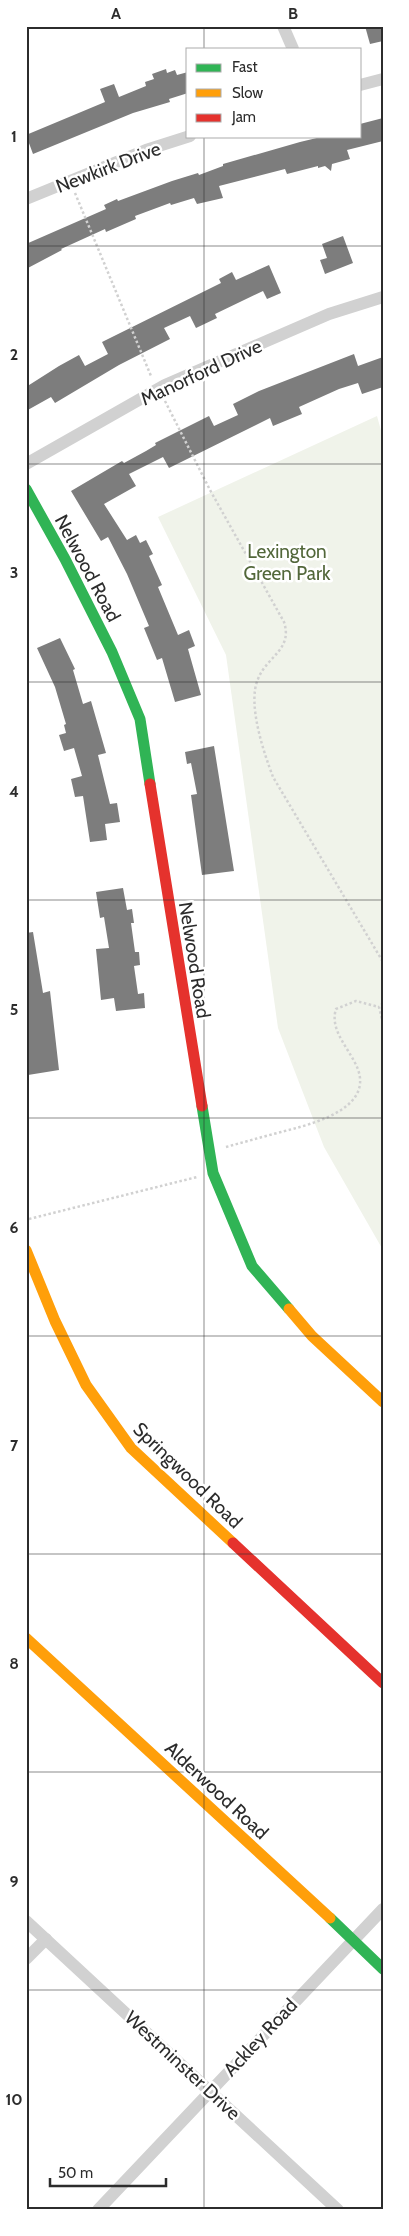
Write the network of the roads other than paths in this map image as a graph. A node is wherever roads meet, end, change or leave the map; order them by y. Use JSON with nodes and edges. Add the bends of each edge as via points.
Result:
{"nodes":[{"id":1,"x":283,"y":26,"type":"edge"},
{"id":2,"x":293,"y":48,"type":"edge"},
{"id":3,"x":383,"y":79,"type":"edge"},
{"id":4,"x":362,"y":84,"type":"edge"},
{"id":5,"x":186,"y":137,"type":"edge"},
{"id":6,"x":26,"y":200,"type":"edge"},
{"id":7,"x":383,"y":297,"type":"edge"},
{"id":8,"x":26,"y":464,"type":"edge"},
{"id":9,"x":26,"y":489,"type":"edge"},
{"id":10,"x":26,"y":1250,"type":"edge"},
{"id":11,"x":383,"y":1402,"type":"edge"},
{"id":12,"x":26,"y":1638,"type":"edge"},
{"id":13,"x":383,"y":1683,"type":"edge"},
{"id":14,"x":383,"y":1909,"type":"edge"},
{"id":15,"x":26,"y":1921,"type":"edge"},
{"id":16,"x":46,"y":1939,"type":"junction"},
{"id":17,"x":354,"y":1940,"type":"junction"},
{"id":18,"x":26,"y":1960,"type":"edge"},
{"id":19,"x":383,"y":1969,"type":"edge"},
{"id":20,"x":210,"y":2090,"type":"junction"},
{"id":21,"x":98,"y":2210,"type":"edge"},
{"id":22,"x":338,"y":2210,"type":"edge"}],
"edges":[{"from":1,"to":2,"type":"street"},
{"from":3,"to":4,"type":"street"},
{"from":5,"to":6,"type":"street","name":"Newkirk Drive","via":[[146,150]]},
{"from":7,"to":8,"type":"street","name":"Manorford Drive","via":[[329,314],[165,385]]},
{"from":9,"to":11,"type":"street","name":"Nelwood Road","via":[[66,559],[112,652],[140,720],[213,1173],[252,1266],[312,1336]]},
{"from":10,"to":13,"type":"street","name":"Springwood Road","via":[[86,1385],[131,1448]]},
{"from":12,"to":17,"type":"street","name":"Alderwood Road"},
{"from":14,"to":17,"type":"street","name":"Ackley Road"},
{"from":15,"to":16,"type":"street","name":"Westminster Drive"},
{"from":16,"to":18,"type":"street"},
{"from":16,"to":20,"type":"street","name":"Westminster Drive"},
{"from":17,"to":19,"type":"street","name":"Alderwood Road"},
{"from":17,"to":20,"type":"street","name":"Ackley Road"},
{"from":20,"to":21,"type":"street","name":"Ackley Road"},
{"from":20,"to":22,"type":"street","name":"Westminster Drive"}]}
